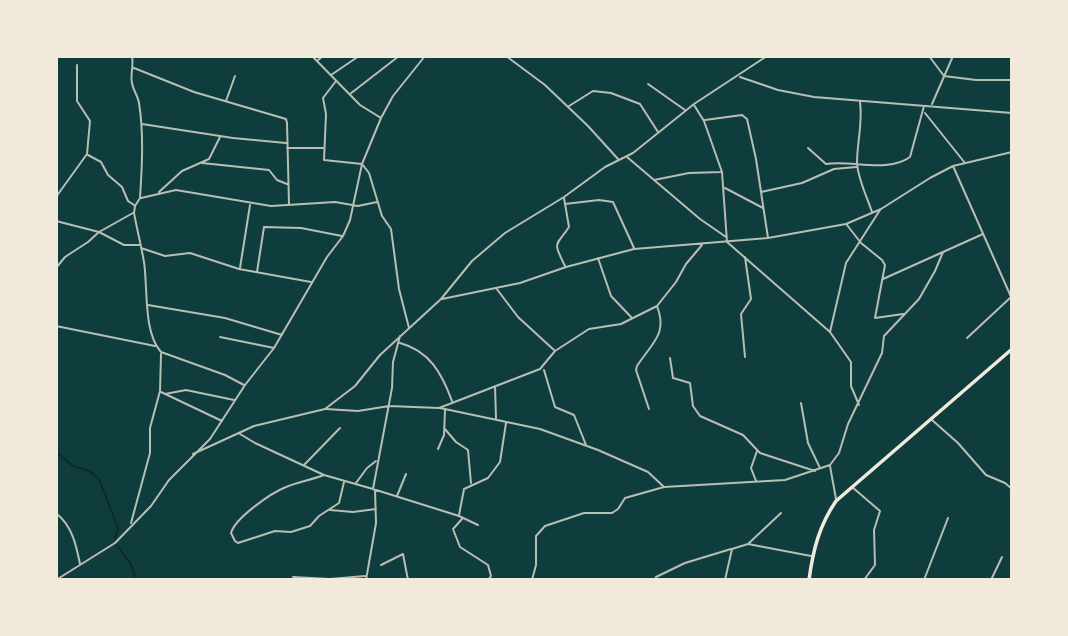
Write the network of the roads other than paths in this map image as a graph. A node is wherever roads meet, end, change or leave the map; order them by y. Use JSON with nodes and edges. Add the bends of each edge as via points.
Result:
{"nodes":[{"id":1,"x":132,"y":56,"type":"edge"},
{"id":2,"x":312,"y":56,"type":"edge"},
{"id":3,"x":323,"y":56,"type":"edge"},
{"id":4,"x":359,"y":56,"type":"edge"},
{"id":5,"x":390,"y":56,"type":"edge"},
{"id":6,"x":399,"y":56,"type":"edge"},
{"id":7,"x":425,"y":56,"type":"edge"},
{"id":8,"x":506,"y":56,"type":"edge"},
{"id":9,"x":767,"y":56,"type":"edge"},
{"id":10,"x":929,"y":56,"type":"edge"},
{"id":11,"x":934,"y":56,"type":"edge"},
{"id":12,"x":953,"y":56,"type":"edge"},
{"id":13,"x":394,"y":60,"type":"junction"},
{"id":14,"x":932,"y":60,"type":"junction"},
{"id":15,"x":317,"y":61,"type":"junction"},
{"id":16,"x":77,"y":65,"type":"dead end"},
{"id":17,"x":134,"y":68,"type":"junction"},
{"id":18,"x":234,"y":76,"type":"dead end"},
{"id":19,"x":331,"y":76,"type":"junction"},
{"id":20,"x":738,"y":76,"type":"junction"},
{"id":21,"x":944,"y":76,"type":"junction"},
{"id":22,"x":1012,"y":80,"type":"edge"},
{"id":23,"x":336,"y":81,"type":"junction"},
{"id":24,"x":648,"y":84,"type":"dead end"},
{"id":25,"x":349,"y":94,"type":"junction"},
{"id":26,"x":859,"y":101,"type":"junction"},
{"id":27,"x":226,"y":102,"type":"junction"},
{"id":28,"x":694,"y":104,"type":"junction"},
{"id":29,"x":925,"y":104,"type":"junction"},
{"id":30,"x":931,"y":105,"type":"junction"},
{"id":31,"x":568,"y":107,"type":"junction"},
{"id":32,"x":686,"y":111,"type":"junction"},
{"id":33,"x":923,"y":111,"type":"junction"},
{"id":34,"x":1012,"y":113,"type":"edge"},
{"id":35,"x":381,"y":118,"type":"junction"},
{"id":36,"x":704,"y":121,"type":"junction"},
{"id":37,"x":141,"y":124,"type":"junction"},
{"id":38,"x":659,"y":132,"type":"junction"},
{"id":39,"x":221,"y":136,"type":"junction"},
{"id":40,"x":286,"y":143,"type":"junction"},
{"id":41,"x":286,"y":148,"type":"junction"},
{"id":42,"x":324,"y":148,"type":"junction"},
{"id":43,"x":808,"y":148,"type":"dead end"},
{"id":44,"x":1012,"y":152,"type":"edge"},
{"id":45,"x":87,"y":154,"type":"junction"},
{"id":46,"x":626,"y":156,"type":"junction"},
{"id":47,"x":618,"y":159,"type":"junction"},
{"id":48,"x":202,"y":163,"type":"junction"},
{"id":49,"x":966,"y":163,"type":"junction"},
{"id":50,"x":362,"y":164,"type":"junction"},
{"id":51,"x":857,"y":165,"type":"junction"},
{"id":52,"x":953,"y":166,"type":"junction"},
{"id":53,"x":722,"y":172,"type":"junction"},
{"id":54,"x":653,"y":180,"type":"junction"},
{"id":55,"x":288,"y":185,"type":"junction"},
{"id":56,"x":723,"y":187,"type":"junction"},
{"id":57,"x":159,"y":192,"type":"junction"},
{"id":58,"x":761,"y":192,"type":"junction"},
{"id":59,"x":56,"y":197,"type":"edge"},
{"id":60,"x":564,"y":197,"type":"junction"},
{"id":61,"x":140,"y":198,"type":"junction"},
{"id":62,"x":378,"y":202,"type":"junction"},
{"id":63,"x":250,"y":204,"type":"junction"},
{"id":64,"x":354,"y":204,"type":"junction"},
{"id":65,"x":565,"y":204,"type":"junction"},
{"id":66,"x":289,"y":205,"type":"junction"},
{"id":67,"x":135,"y":206,"type":"junction"},
{"id":68,"x":764,"y":209,"type":"junction"},
{"id":69,"x":881,"y":209,"type":"junction"},
{"id":70,"x":134,"y":213,"type":"junction"},
{"id":71,"x":872,"y":213,"type":"junction"},
{"id":72,"x":56,"y":221,"type":"edge"},
{"id":73,"x":846,"y":224,"type":"junction"},
{"id":74,"x":99,"y":232,"type":"junction"},
{"id":75,"x":984,"y":233,"type":"junction"},
{"id":76,"x":343,"y":236,"type":"junction"},
{"id":77,"x":726,"y":237,"type":"junction"},
{"id":78,"x":768,"y":238,"type":"junction"},
{"id":79,"x":727,"y":242,"type":"junction"},
{"id":80,"x":861,"y":243,"type":"junction"},
{"id":81,"x":703,"y":245,"type":"junction"},
{"id":82,"x":140,"y":246,"type":"junction"},
{"id":83,"x":634,"y":249,"type":"junction"},
{"id":84,"x":943,"y":252,"type":"junction"},
{"id":85,"x":745,"y":257,"type":"junction"},
{"id":86,"x":598,"y":258,"type":"junction"},
{"id":87,"x":566,"y":267,"type":"junction"},
{"id":88,"x":56,"y":268,"type":"edge"},
{"id":89,"x":239,"y":269,"type":"junction"},
{"id":90,"x":257,"y":272,"type":"junction"},
{"id":91,"x":883,"y":279,"type":"junction"},
{"id":92,"x":312,"y":283,"type":"junction"},
{"id":93,"x":495,"y":286,"type":"junction"},
{"id":94,"x":1012,"y":298,"type":"edge"},
{"id":95,"x":441,"y":299,"type":"junction"},
{"id":96,"x":148,"y":305,"type":"junction"},
{"id":97,"x":657,"y":306,"type":"junction"},
{"id":98,"x":904,"y":314,"type":"junction"},
{"id":99,"x":632,"y":319,"type":"junction"},
{"id":100,"x":56,"y":326,"type":"edge"},
{"id":101,"x":409,"y":328,"type":"junction"},
{"id":102,"x":830,"y":332,"type":"junction"},
{"id":103,"x":283,"y":335,"type":"junction"},
{"id":104,"x":400,"y":335,"type":"junction"},
{"id":105,"x":220,"y":337,"type":"dead end"},
{"id":106,"x":967,"y":338,"type":"dead end"},
{"id":107,"x":399,"y":343,"type":"junction"},
{"id":108,"x":156,"y":346,"type":"junction"},
{"id":109,"x":274,"y":348,"type":"junction"},
{"id":110,"x":1012,"y":349,"type":"edge"},
{"id":111,"x":555,"y":351,"type":"junction"},
{"id":112,"x":161,"y":352,"type":"junction"},
{"id":113,"x":745,"y":357,"type":"dead end"},
{"id":114,"x":670,"y":358,"type":"dead end"},
{"id":115,"x":543,"y":368,"type":"junction"},
{"id":116,"x":245,"y":385,"type":"junction"},
{"id":117,"x":495,"y":386,"type":"junction"},
{"id":118,"x":160,"y":391,"type":"junction"},
{"id":119,"x":165,"y":394,"type":"junction"},
{"id":120,"x":235,"y":400,"type":"junction"},
{"id":121,"x":453,"y":402,"type":"junction"},
{"id":122,"x":800,"y":403,"type":"dead end"},
{"id":123,"x":859,"y":405,"type":"junction"},
{"id":124,"x":388,"y":406,"type":"junction"},
{"id":125,"x":439,"y":408,"type":"junction"},
{"id":126,"x":325,"y":409,"type":"junction"},
{"id":127,"x":649,"y":409,"type":"dead end"},
{"id":128,"x":445,"y":410,"type":"junction"},
{"id":129,"x":496,"y":419,"type":"junction"},
{"id":130,"x":930,"y":419,"type":"junction"},
{"id":131,"x":223,"y":421,"type":"junction"},
{"id":132,"x":507,"y":421,"type":"junction"},
{"id":133,"x":340,"y":428,"type":"dead end"},
{"id":134,"x":444,"y":428,"type":"junction"},
{"id":135,"x":239,"y":433,"type":"junction"},
{"id":136,"x":587,"y":446,"type":"junction"},
{"id":137,"x":438,"y":449,"type":"dead end"},
{"id":138,"x":757,"y":451,"type":"junction"},
{"id":139,"x":193,"y":454,"type":"junction"},
{"id":140,"x":377,"y":461,"type":"junction"},
{"id":141,"x":830,"y":465,"type":"junction"},
{"id":142,"x":304,"y":466,"type":"junction"},
{"id":143,"x":820,"y":469,"type":"junction"},
{"id":144,"x":816,"y":471,"type":"junction"},
{"id":145,"x":406,"y":474,"type":"dead end"},
{"id":146,"x":324,"y":475,"type":"junction"},
{"id":147,"x":1012,"y":481,"type":"edge"},
{"id":148,"x":344,"y":482,"type":"junction"},
{"id":149,"x":757,"y":482,"type":"junction"},
{"id":150,"x":1005,"y":483,"type":"junction"},
{"id":151,"x":471,"y":484,"type":"junction"},
{"id":152,"x":355,"y":485,"type":"junction"},
{"id":153,"x":852,"y":486,"type":"junction"},
{"id":154,"x":664,"y":487,"type":"junction"},
{"id":155,"x":374,"y":489,"type":"junction"},
{"id":156,"x":1012,"y":489,"type":"edge"},
{"id":157,"x":396,"y":497,"type":"junction"},
{"id":158,"x":836,"y":501,"type":"junction"},
{"id":159,"x":376,"y":509,"type":"junction"},
{"id":160,"x":329,"y":510,"type":"junction"},
{"id":161,"x":56,"y":513,"type":"edge"},
{"id":162,"x":780,"y":513,"type":"dead end"},
{"id":163,"x":459,"y":516,"type":"junction"},
{"id":164,"x":464,"y":518,"type":"junction"},
{"id":165,"x":948,"y":518,"type":"dead end"},
{"id":166,"x":131,"y":524,"type":"junction"},
{"id":167,"x":478,"y":525,"type":"dead end"},
{"id":168,"x":748,"y":544,"type":"junction"},
{"id":169,"x":732,"y":549,"type":"junction"},
{"id":170,"x":812,"y":556,"type":"junction"},
{"id":171,"x":1002,"y":557,"type":"dead end"},
{"id":172,"x":80,"y":565,"type":"junction"},
{"id":173,"x":381,"y":565,"type":"dead end"},
{"id":174,"x":367,"y":576,"type":"junction"},
{"id":175,"x":293,"y":577,"type":"dead end"},
{"id":176,"x":634,"y":579,"type":"edge"},
{"id":177,"x":57,"y":580,"type":"edge"},
{"id":178,"x":366,"y":580,"type":"edge"},
{"id":179,"x":408,"y":580,"type":"edge"},
{"id":180,"x":488,"y":580,"type":"edge"},
{"id":181,"x":532,"y":580,"type":"edge"},
{"id":182,"x":609,"y":580,"type":"edge"},
{"id":183,"x":655,"y":580,"type":"edge"},
{"id":184,"x":726,"y":580,"type":"edge"},
{"id":185,"x":809,"y":580,"type":"edge"},
{"id":186,"x":864,"y":580,"type":"edge"},
{"id":187,"x":924,"y":580,"type":"edge"},
{"id":188,"x":990,"y":580,"type":"edge"}],
"edges":[{"from":1,"to":17,"type":"street"},
{"from":2,"to":15,"type":"street"},
{"from":3,"to":15,"type":"street"},
{"from":4,"to":19,"type":"street"},
{"from":5,"to":13,"type":"street"},
{"from":6,"to":13,"type":"street"},
{"from":7,"to":35,"type":"street"},
{"from":8,"to":31,"type":"street"},
{"from":9,"to":20,"type":"street"},
{"from":10,"to":14,"type":"street"},
{"from":11,"to":14,"type":"street"},
{"from":12,"to":21,"type":"street"},
{"from":13,"to":25,"type":"street"},
{"from":14,"to":21,"type":"street"},
{"from":15,"to":19,"type":"street"},
{"from":16,"to":45,"type":"street","via":[[77,101],[90,121]]},
{"from":17,"to":27,"type":"street"},
{"from":17,"to":37,"type":"street","via":[[132,87],[139,99]]},
{"from":18,"to":27,"type":"street"},
{"from":19,"to":23,"type":"street"},
{"from":20,"to":26,"type":"street","via":[[778,90]]},
{"from":20,"to":28,"type":"street"},
{"from":21,"to":22,"type":"street"},
{"from":21,"to":30,"type":"street"},
{"from":23,"to":25,"type":"street"},
{"from":23,"to":42,"type":"street","via":[[323,98]]},
{"from":24,"to":32,"type":"street"},
{"from":25,"to":35,"type":"street"},
{"from":26,"to":29,"type":"street"},
{"from":26,"to":51,"type":"street","via":[[862,119]]},
{"from":27,"to":40,"type":"street","via":[[286,119]]},
{"from":28,"to":32,"type":"street"},
{"from":28,"to":36,"type":"street"},
{"from":29,"to":30,"type":"street"},
{"from":29,"to":33,"type":"street"},
{"from":30,"to":34,"type":"street"},
{"from":31,"to":38,"type":"street","via":[[593,91],[605,91],[640,104]]},
{"from":31,"to":47,"type":"street"},
{"from":32,"to":38,"type":"street"},
{"from":33,"to":49,"type":"street"},
{"from":33,"to":51,"type":"street","via":[[910,157],[893,164]]},
{"from":35,"to":50,"type":"street"},
{"from":36,"to":53,"type":"street"},
{"from":36,"to":58,"type":"street","via":[[745,116]]},
{"from":37,"to":39,"type":"street"},
{"from":37,"to":61,"type":"street"},
{"from":38,"to":46,"type":"street"},
{"from":39,"to":40,"type":"street"},
{"from":39,"to":48,"type":"street"},
{"from":40,"to":41,"type":"street"},
{"from":41,"to":42,"type":"street"},
{"from":41,"to":55,"type":"street"},
{"from":42,"to":50,"type":"street","via":[[325,161]]},
{"from":43,"to":51,"type":"street","via":[[824,163]]},
{"from":44,"to":49,"type":"street"},
{"from":45,"to":59,"type":"street"},
{"from":45,"to":67,"type":"street","via":[[101,162]]},
{"from":46,"to":47,"type":"street"},
{"from":46,"to":54,"type":"street"},
{"from":47,"to":60,"type":"street"},
{"from":48,"to":55,"type":"street","via":[[269,170],[276,180]]},
{"from":48,"to":57,"type":"street","via":[[182,171]]},
{"from":49,"to":52,"type":"street"},
{"from":50,"to":62,"type":"street"},
{"from":50,"to":64,"type":"street"},
{"from":51,"to":58,"type":"street"},
{"from":51,"to":71,"type":"street"},
{"from":52,"to":69,"type":"street"},
{"from":52,"to":75,"type":"street"},
{"from":53,"to":54,"type":"street"},
{"from":53,"to":56,"type":"street"},
{"from":54,"to":77,"type":"street"},
{"from":55,"to":66,"type":"street"},
{"from":56,"to":68,"type":"street"},
{"from":56,"to":77,"type":"street"},
{"from":57,"to":61,"type":"street"},
{"from":57,"to":63,"type":"street","via":[[176,190]]},
{"from":58,"to":68,"type":"street"},
{"from":60,"to":65,"type":"street"},
{"from":60,"to":95,"type":"street","via":[[516,225],[472,261]]},
{"from":61,"to":67,"type":"street"},
{"from":62,"to":64,"type":"street"},
{"from":62,"to":101,"type":"street","via":[[392,235]]},
{"from":63,"to":66,"type":"street"},
{"from":63,"to":89,"type":"street"},
{"from":64,"to":66,"type":"street"},
{"from":64,"to":76,"type":"street"},
{"from":65,"to":83,"type":"street","via":[[613,202]]},
{"from":65,"to":87,"type":"street","via":[[569,227],[556,243]]},
{"from":67,"to":70,"type":"street"},
{"from":68,"to":78,"type":"street"},
{"from":69,"to":71,"type":"street"},
{"from":69,"to":80,"type":"street"},
{"from":70,"to":74,"type":"street"},
{"from":70,"to":82,"type":"street"},
{"from":71,"to":73,"type":"street"},
{"from":72,"to":74,"type":"street"},
{"from":73,"to":78,"type":"street"},
{"from":73,"to":80,"type":"street"},
{"from":74,"to":82,"type":"street","via":[[124,245]]},
{"from":74,"to":88,"type":"street"},
{"from":75,"to":84,"type":"street"},
{"from":75,"to":94,"type":"street"},
{"from":76,"to":90,"type":"street","via":[[264,227]]},
{"from":76,"to":92,"type":"street"},
{"from":77,"to":79,"type":"street"},
{"from":78,"to":79,"type":"street"},
{"from":79,"to":81,"type":"street"},
{"from":79,"to":85,"type":"street"},
{"from":80,"to":91,"type":"street","via":[[883,260]]},
{"from":80,"to":102,"type":"street","via":[[844,270]]},
{"from":81,"to":83,"type":"street"},
{"from":81,"to":97,"type":"street"},
{"from":82,"to":89,"type":"street","via":[[165,256],[190,253]]},
{"from":82,"to":96,"type":"street"},
{"from":83,"to":86,"type":"street"},
{"from":84,"to":91,"type":"street"},
{"from":84,"to":98,"type":"street","via":[[919,299]]},
{"from":85,"to":102,"type":"street"},
{"from":85,"to":113,"type":"street","via":[[751,299],[741,314]]},
{"from":86,"to":87,"type":"street"},
{"from":86,"to":99,"type":"street","via":[[611,296]]},
{"from":87,"to":93,"type":"street","via":[[520,283]]},
{"from":89,"to":90,"type":"street"},
{"from":90,"to":92,"type":"street"},
{"from":91,"to":98,"type":"street","via":[[875,318]]},
{"from":92,"to":103,"type":"street"},
{"from":93,"to":95,"type":"street"},
{"from":93,"to":111,"type":"street","via":[[518,317]]},
{"from":94,"to":106,"type":"street"},
{"from":95,"to":101,"type":"street"},
{"from":96,"to":103,"type":"street","via":[[225,318]]},
{"from":96,"to":108,"type":"street"},
{"from":97,"to":99,"type":"street"},
{"from":97,"to":127,"type":"street","via":[[662,324],[659,335],[636,370]]},
{"from":98,"to":123,"type":"street","via":[[884,336],[882,353]]},
{"from":99,"to":111,"type":"street","via":[[589,329]]},
{"from":100,"to":108,"type":"street"},
{"from":101,"to":104,"type":"street"},
{"from":102,"to":123,"type":"street","via":[[851,362],[851,386]]},
{"from":103,"to":109,"type":"street"},
{"from":104,"to":107,"type":"street"},
{"from":104,"to":126,"type":"street","via":[[355,386]]},
{"from":105,"to":109,"type":"street"},
{"from":107,"to":121,"type":"street","via":[[420,351],[435,365]]},
{"from":107,"to":124,"type":"street"},
{"from":108,"to":112,"type":"street"},
{"from":109,"to":116,"type":"street"},
{"from":110,"to":130,"type":"main road"},
{"from":111,"to":115,"type":"street"},
{"from":112,"to":116,"type":"street"},
{"from":112,"to":118,"type":"street"},
{"from":114,"to":138,"type":"street","via":[[673,378],[690,383],[697,413],[743,435]]},
{"from":115,"to":117,"type":"street"},
{"from":115,"to":136,"type":"street","via":[[555,407],[574,415]]},
{"from":116,"to":120,"type":"street"},
{"from":117,"to":121,"type":"street"},
{"from":117,"to":129,"type":"street"},
{"from":118,"to":119,"type":"street"},
{"from":118,"to":166,"type":"street"},
{"from":119,"to":120,"type":"street","via":[[186,390]]},
{"from":119,"to":131,"type":"street"},
{"from":120,"to":131,"type":"street"},
{"from":121,"to":125,"type":"street"},
{"from":122,"to":143,"type":"street","via":[[807,443]]},
{"from":123,"to":141,"type":"street"},
{"from":124,"to":125,"type":"street"},
{"from":124,"to":126,"type":"street","via":[[358,411]]},
{"from":124,"to":140,"type":"street"},
{"from":125,"to":128,"type":"street"},
{"from":126,"to":135,"type":"street"},
{"from":128,"to":129,"type":"street"},
{"from":128,"to":134,"type":"street"},
{"from":129,"to":132,"type":"street"},
{"from":130,"to":150,"type":"street","via":[[986,475]]},
{"from":130,"to":153,"type":"main road"},
{"from":131,"to":139,"type":"street"},
{"from":132,"to":136,"type":"street"},
{"from":132,"to":151,"type":"street","via":[[500,461],[488,478]]},
{"from":133,"to":142,"type":"street"},
{"from":134,"to":137,"type":"street"},
{"from":134,"to":151,"type":"street","via":[[468,450]]},
{"from":135,"to":139,"type":"street"},
{"from":135,"to":142,"type":"street"},
{"from":136,"to":154,"type":"street","via":[[648,472]]},
{"from":138,"to":144,"type":"street"},
{"from":138,"to":149,"type":"street","via":[[751,468]]},
{"from":139,"to":166,"type":"street"},
{"from":140,"to":152,"type":"street"},
{"from":140,"to":155,"type":"street"},
{"from":141,"to":143,"type":"street"},
{"from":141,"to":158,"type":"street"},
{"from":142,"to":146,"type":"street"},
{"from":143,"to":144,"type":"street"},
{"from":144,"to":149,"type":"street","via":[[785,481]]},
{"from":145,"to":157,"type":"street"},
{"from":146,"to":148,"type":"street"},
{"from":146,"to":160,"type":"street","via":[[277,492],[246,514],[230,533],[238,543],[275,531],[299,530]]},
{"from":147,"to":150,"type":"street"},
{"from":148,"to":152,"type":"street"},
{"from":148,"to":160,"type":"street","via":[[339,503]]},
{"from":149,"to":154,"type":"street"},
{"from":150,"to":156,"type":"street"},
{"from":151,"to":163,"type":"street","via":[[464,489]]},
{"from":152,"to":155,"type":"street"},
{"from":153,"to":158,"type":"main road"},
{"from":153,"to":186,"type":"street","via":[[880,511],[874,530],[875,565]]},
{"from":154,"to":181,"type":"street","via":[[625,498],[612,513],[584,513],[545,526],[536,536],[537,565]]},
{"from":155,"to":157,"type":"street"},
{"from":155,"to":159,"type":"street"},
{"from":157,"to":163,"type":"street"},
{"from":158,"to":170,"type":"main road","via":[[825,517]]},
{"from":159,"to":160,"type":"street"},
{"from":159,"to":174,"type":"street"},
{"from":161,"to":172,"type":"street","via":[[75,540]]},
{"from":162,"to":168,"type":"street"},
{"from":163,"to":164,"type":"street"},
{"from":164,"to":167,"type":"street"},
{"from":164,"to":180,"type":"street","via":[[453,529],[456,537],[460,547],[488,565]]},
{"from":165,"to":187,"type":"street"},
{"from":166,"to":172,"type":"street","via":[[115,542]]},
{"from":168,"to":169,"type":"street"},
{"from":168,"to":170,"type":"street"},
{"from":169,"to":183,"type":"street","via":[[685,563]]},
{"from":169,"to":184,"type":"street"},
{"from":170,"to":185,"type":"main road"},
{"from":171,"to":188,"type":"street"},
{"from":172,"to":177,"type":"street"},
{"from":173,"to":179,"type":"street","via":[[403,554]]},
{"from":174,"to":175,"type":"street"},
{"from":174,"to":178,"type":"street"},
{"from":176,"to":182,"type":"street"}]}
